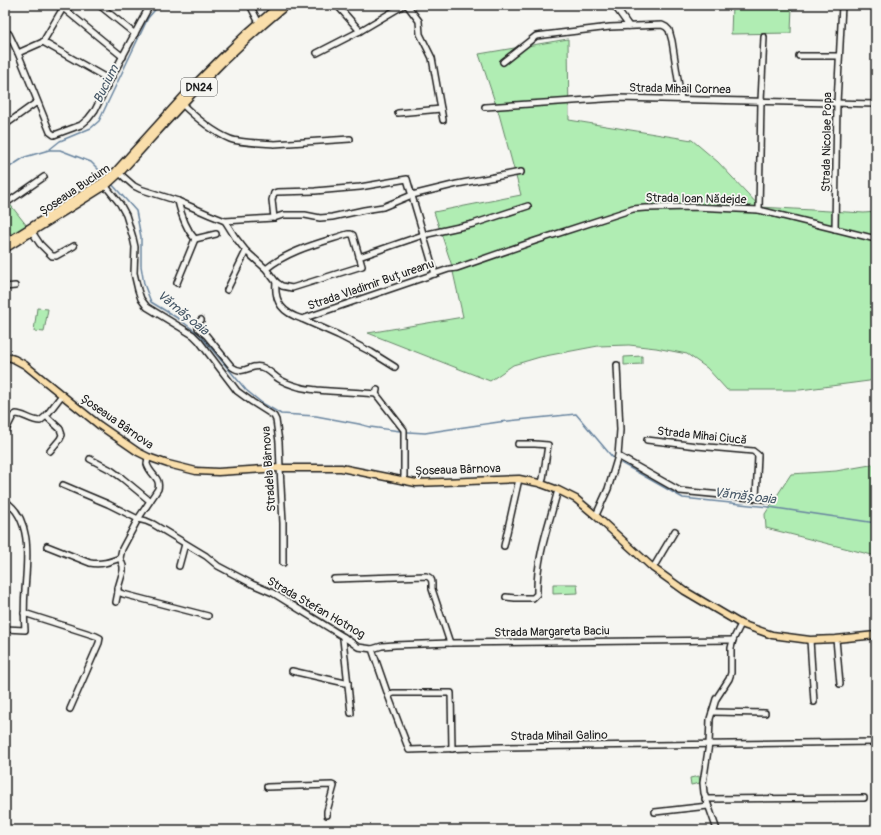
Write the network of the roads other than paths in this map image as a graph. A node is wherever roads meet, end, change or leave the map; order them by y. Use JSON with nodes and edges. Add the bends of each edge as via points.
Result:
{"nodes":[{"id":1,"x":100,"y":5,"type":"edge"},
{"id":2,"x":150,"y":5,"type":"edge"},
{"id":3,"x":250,"y":5,"type":"edge"},
{"id":4,"x":280,"y":5,"type":"edge"},
{"id":5,"x":287,"y":5,"type":"edge"},
{"id":6,"x":337,"y":5,"type":"edge"},
{"id":7,"x":405,"y":5,"type":"edge"},
{"id":8,"x":614,"y":5,"type":"edge"},
{"id":9,"x":842,"y":5,"type":"edge"},
{"id":10,"x":64,"y":7,"type":"edge"},
{"id":11,"x":261,"y":24,"type":"junction"},
{"id":12,"x":629,"y":26,"type":"junction"},
{"id":13,"x":360,"y":30,"type":"junction"},
{"id":14,"x":135,"y":34,"type":"junction"},
{"id":15,"x":7,"y":35,"type":"edge"},
{"id":16,"x":764,"y":37,"type":"dead end"},
{"id":17,"x":43,"y":42,"type":"junction"},
{"id":18,"x":18,"y":53,"type":"junction"},
{"id":19,"x":317,"y":53,"type":"dead end"},
{"id":20,"x":799,"y":56,"type":"dead end"},
{"id":21,"x":839,"y":56,"type":"junction"},
{"id":22,"x":123,"y":57,"type":"junction"},
{"id":23,"x":503,"y":62,"type":"dead end"},
{"id":24,"x":110,"y":80,"type":"junction"},
{"id":25,"x":681,"y":99,"type":"junction"},
{"id":26,"x":761,"y":101,"type":"junction"},
{"id":27,"x":37,"y":102,"type":"junction"},
{"id":28,"x":181,"y":103,"type":"junction"},
{"id":29,"x":837,"y":103,"type":"junction"},
{"id":30,"x":876,"y":104,"type":"edge"},
{"id":31,"x":441,"y":108,"type":"junction"},
{"id":32,"x":485,"y":108,"type":"dead end"},
{"id":33,"x":398,"y":113,"type":"dead end"},
{"id":34,"x":443,"y":120,"type":"dead end"},
{"id":35,"x":5,"y":125,"type":"edge"},
{"id":36,"x":350,"y":139,"type":"dead end"},
{"id":37,"x":521,"y":172,"type":"dead end"},
{"id":38,"x":117,"y":173,"type":"junction"},
{"id":39,"x":44,"y":177,"type":"dead end"},
{"id":40,"x":104,"y":184,"type":"junction"},
{"id":41,"x":412,"y":195,"type":"junction"},
{"id":42,"x":178,"y":201,"type":"junction"},
{"id":43,"x":5,"y":204,"type":"edge"},
{"id":44,"x":528,"y":206,"type":"dead end"},
{"id":45,"x":759,"y":210,"type":"junction"},
{"id":46,"x":274,"y":218,"type":"junction"},
{"id":47,"x":225,"y":221,"type":"junction"},
{"id":48,"x":835,"y":229,"type":"junction"},
{"id":49,"x":32,"y":232,"type":"junction"},
{"id":50,"x":216,"y":234,"type":"dead end"},
{"id":51,"x":423,"y":235,"type":"junction"},
{"id":52,"x":195,"y":239,"type":"junction"},
{"id":53,"x":876,"y":239,"type":"edge"},
{"id":54,"x":5,"y":243,"type":"edge"},
{"id":55,"x":74,"y":246,"type":"dead end"},
{"id":56,"x":5,"y":249,"type":"edge"},
{"id":57,"x":246,"y":251,"type":"junction"},
{"id":58,"x":359,"y":257,"type":"junction"},
{"id":59,"x":266,"y":269,"type":"junction"},
{"id":60,"x":449,"y":269,"type":"joint"},
{"id":61,"x":435,"y":274,"type":"junction"},
{"id":62,"x":276,"y":282,"type":"junction"},
{"id":63,"x":177,"y":283,"type":"dead end"},
{"id":64,"x":15,"y":286,"type":"dead end"},
{"id":65,"x":5,"y":287,"type":"edge"},
{"id":66,"x":227,"y":290,"type":"dead end"},
{"id":67,"x":302,"y":319,"type":"junction"},
{"id":68,"x":201,"y":320,"type":"dead end"},
{"id":69,"x":5,"y":356,"type":"edge"},
{"id":70,"x":616,"y":365,"type":"dead end"},
{"id":71,"x":395,"y":367,"type":"dead end"},
{"id":72,"x":62,"y":395,"type":"junction"},
{"id":73,"x":46,"y":416,"type":"junction"},
{"id":74,"x":5,"y":432,"type":"edge"},
{"id":75,"x":647,"y":440,"type":"dead end"},
{"id":76,"x":518,"y":444,"type":"dead end"},
{"id":77,"x":50,"y":451,"type":"dead end"},
{"id":78,"x":618,"y":456,"type":"junction"},
{"id":79,"x":148,"y":457,"type":"junction"},
{"id":80,"x":90,"y":459,"type":"dead end"},
{"id":81,"x":280,"y":468,"type":"junction"},
{"id":82,"x":519,"y":479,"type":"junction"},
{"id":83,"x":403,"y":481,"type":"junction"},
{"id":84,"x":64,"y":484,"type":"dead end"},
{"id":85,"x":541,"y":484,"type":"junction"},
{"id":86,"x":558,"y":490,"type":"junction"},
{"id":87,"x":756,"y":498,"type":"junction"},
{"id":88,"x":5,"y":500,"type":"edge"},
{"id":89,"x":773,"y":500,"type":"dead end"},
{"id":90,"x":150,"y":501,"type":"junction"},
{"id":91,"x":595,"y":515,"type":"junction"},
{"id":92,"x":138,"y":518,"type":"junction"},
{"id":93,"x":675,"y":531,"type":"dead end"},
{"id":94,"x":185,"y":544,"type":"junction"},
{"id":95,"x":47,"y":546,"type":"dead end"},
{"id":96,"x":504,"y":546,"type":"dead end"},
{"id":97,"x":120,"y":558,"type":"junction"},
{"id":98,"x":283,"y":563,"type":"dead end"},
{"id":99,"x":179,"y":566,"type":"dead end"},
{"id":100,"x":653,"y":568,"type":"junction"},
{"id":101,"x":334,"y":579,"type":"dead end"},
{"id":102,"x":118,"y":592,"type":"junction"},
{"id":103,"x":506,"y":597,"type":"dead end"},
{"id":104,"x":116,"y":602,"type":"dead end"},
{"id":105,"x":24,"y":613,"type":"junction"},
{"id":106,"x":208,"y":616,"type":"dead end"},
{"id":107,"x":741,"y":624,"type":"junction"},
{"id":108,"x":5,"y":629,"type":"edge"},
{"id":109,"x":876,"y":634,"type":"edge"},
{"id":110,"x":344,"y":637,"type":"junction"},
{"id":111,"x":836,"y":639,"type":"junction"},
{"id":112,"x":733,"y":640,"type":"junction"},
{"id":113,"x":810,"y":640,"type":"junction"},
{"id":114,"x":450,"y":643,"type":"junction"},
{"id":115,"x":372,"y":649,"type":"junction"},
{"id":116,"x":292,"y":671,"type":"dead end"},
{"id":117,"x":348,"y":683,"type":"junction"},
{"id":118,"x":840,"y":684,"type":"dead end"},
{"id":119,"x":388,"y":695,"type":"junction"},
{"id":120,"x":814,"y":702,"type":"dead end"},
{"id":121,"x":70,"y":709,"type":"dead end"},
{"id":122,"x":712,"y":712,"type":"junction"},
{"id":123,"x":765,"y":712,"type":"dead end"},
{"id":124,"x":351,"y":713,"type":"dead end"},
{"id":125,"x":876,"y":742,"type":"edge"},
{"id":126,"x":709,"y":744,"type":"junction"},
{"id":127,"x":452,"y":748,"type":"junction"},
{"id":128,"x":409,"y":750,"type":"joint"},
{"id":129,"x":267,"y":787,"type":"dead end"},
{"id":130,"x":705,"y":798,"type":"junction"},
{"id":131,"x":864,"y":798,"type":"dead end"},
{"id":132,"x":708,"y":806,"type":"junction"},
{"id":133,"x":655,"y":812,"type":"dead end"},
{"id":134,"x":327,"y":815,"type":"dead end"},
{"id":135,"x":717,"y":830,"type":"edge"}],
"edges":[{"from":1,"to":14,"type":"street"},
{"from":2,"to":14,"type":"street"},
{"from":3,"to":11,"type":"street"},
{"from":4,"to":11,"type":"main road","name":"Șoseaua Bucium","number":"DN24"},
{"from":5,"to":11,"type":"main road","name":"Șoseaua Bucium","number":"DN24"},
{"from":6,"to":13,"type":"street"},
{"from":7,"to":13,"type":"street"},
{"from":7,"to":31,"type":"street","via":[[420,24],[420,34],[432,58]]},
{"from":8,"to":12,"type":"street"},
{"from":9,"to":21,"type":"street","name":"Strada Nicolae Popa"},
{"from":10,"to":17,"type":"street"},
{"from":10,"to":22,"type":"street"},
{"from":11,"to":28,"type":"main road","name":"Șoseaua Bucium","number":"DN24","via":[[247,33],[220,59]]},
{"from":12,"to":23,"type":"street","via":[[536,36]]},
{"from":12,"to":25,"type":"street","via":[[666,27],[672,41]]},
{"from":13,"to":19,"type":"street"},
{"from":14,"to":22,"type":"street"},
{"from":15,"to":18,"type":"street"},
{"from":16,"to":26,"type":"street"},
{"from":17,"to":18,"type":"street"},
{"from":17,"to":24,"type":"street"},
{"from":18,"to":27,"type":"street"},
{"from":20,"to":21,"type":"street"},
{"from":21,"to":29,"type":"street","name":"Strada Nicolae Popa"},
{"from":22,"to":24,"type":"street"},
{"from":24,"to":27,"type":"street","via":[[88,119],[64,132],[54,135],[50,132]]},
{"from":25,"to":26,"type":"street","name":"Strada Mihail Cornea"},
{"from":25,"to":32,"type":"street","name":"Strada Mihail Cornea","via":[[618,98]]},
{"from":26,"to":29,"type":"street","name":"Strada Mihail Cornea"},
{"from":26,"to":45,"type":"street"},
{"from":27,"to":35,"type":"street"},
{"from":28,"to":36,"type":"street","via":[[208,126],[231,139],[274,144]]},
{"from":28,"to":38,"type":"main road","name":"Șoseaua Bucium","number":"DN24"},
{"from":29,"to":30,"type":"street","name":"Strada Mihail Cornea"},
{"from":29,"to":48,"type":"street","name":"Strada Nicolae Popa"},
{"from":31,"to":33,"type":"street"},
{"from":31,"to":34,"type":"street"},
{"from":37,"to":41,"type":"street"},
{"from":38,"to":40,"type":"main road","name":"Șoseaua Bucium","number":"DN24"},
{"from":38,"to":42,"type":"street","via":[[140,189]]},
{"from":39,"to":43,"type":"street"},
{"from":40,"to":49,"type":"main road","name":"Șoseaua Bucium","number":"DN24"},
{"from":40,"to":54,"type":"main road","name":"Șoseaua Bucium","number":"DN24"},
{"from":40,"to":81,"type":"street","name":"Stradela Bârnova","via":[[120,204],[130,225],[135,247],[134,273],[141,299],[147,307],[193,335],[237,391],[274,416],[278,429]]},
{"from":41,"to":46,"type":"street","via":[[383,207],[332,218],[288,214]]},
{"from":41,"to":46,"type":"street","via":[[407,179],[360,187],[277,192],[274,193],[272,200]]},
{"from":41,"to":51,"type":"street"},
{"from":42,"to":47,"type":"street"},
{"from":42,"to":52,"type":"street","via":[[189,231]]},
{"from":44,"to":51,"type":"street","via":[[473,224]]},
{"from":45,"to":48,"type":"street","name":"Strada Ioan Nădejde"},
{"from":45,"to":60,"type":"street","name":"Strada Ioan Nădejde","via":[[694,207],[633,209]]},
{"from":46,"to":47,"type":"street"},
{"from":47,"to":57,"type":"street"},
{"from":48,"to":53,"type":"street","name":"Strada Ioan Nădejde"},
{"from":49,"to":55,"type":"street","via":[[52,256]]},
{"from":49,"to":56,"type":"main road","name":"Șoseaua Bucium","number":"DN24"},
{"from":50,"to":52,"type":"street"},
{"from":51,"to":58,"type":"street"},
{"from":51,"to":61,"type":"street"},
{"from":52,"to":63,"type":"street"},
{"from":57,"to":59,"type":"street"},
{"from":57,"to":66,"type":"street"},
{"from":58,"to":59,"type":"street","via":[[353,235],[348,234],[284,257]]},
{"from":58,"to":62,"type":"street","via":[[362,266],[292,288]]},
{"from":59,"to":62,"type":"street"},
{"from":60,"to":61,"type":"street","name":"Strada Vladimir Buțureanu"},
{"from":61,"to":67,"type":"street","name":"Strada Vladimir Buțureanu"},
{"from":62,"to":67,"type":"street","name":"Strada Vladimir Buțureanu","via":[[277,297],[282,309]]},
{"from":64,"to":65,"type":"street"},
{"from":67,"to":71,"type":"street","via":[[371,352]]},
{"from":68,"to":83,"type":"street","via":[[198,328],[235,369],[242,371],[260,367],[286,383],[301,388],[377,392],[404,430]]},
{"from":69,"to":72,"type":"main road","name":"Șoseaua Bârnova","via":[[20,362]]},
{"from":70,"to":78,"type":"street","via":[[620,430]]},
{"from":72,"to":73,"type":"street"},
{"from":72,"to":79,"type":"main road","name":"Șoseaua Bârnova","via":[[99,425]]},
{"from":73,"to":74,"type":"street","via":[[37,421],[16,414]]},
{"from":73,"to":77,"type":"street","via":[[60,429],[62,435]]},
{"from":75,"to":87,"type":"street","name":"Strada Mihai Ciucă","via":[[753,451],[758,455]]},
{"from":76,"to":85,"type":"street","via":[[548,445]]},
{"from":78,"to":87,"type":"street","via":[[680,491]]},
{"from":78,"to":91,"type":"street","via":[[608,489]]},
{"from":79,"to":81,"type":"main road","name":"Șoseaua Bârnova","via":[[196,471]]},
{"from":79,"to":90,"type":"street","via":[[148,466],[159,485]]},
{"from":80,"to":90,"type":"street","via":[[111,470]]},
{"from":81,"to":83,"type":"main road","name":"Șoseaua Bârnova","via":[[341,468]]},
{"from":81,"to":98,"type":"street","name":"Stradela Bârnova"},
{"from":82,"to":83,"type":"main road","name":"Șoseaua Bârnova","via":[[416,483]]},
{"from":82,"to":85,"type":"main road","name":"Șoseaua Bârnova"},
{"from":82,"to":96,"type":"street"},
{"from":84,"to":92,"type":"street","name":"Strada Stefan Hotnog"},
{"from":85,"to":86,"type":"main road","name":"Șoseaua Bârnova"},
{"from":86,"to":91,"type":"main road","name":"Șoseaua Bârnova","via":[[576,499]]},
{"from":86,"to":103,"type":"street","via":[[542,546],[537,594],[533,598]]},
{"from":87,"to":89,"type":"street"},
{"from":88,"to":105,"type":"street","via":[[17,512],[25,536],[27,556]]},
{"from":90,"to":92,"type":"street"},
{"from":91,"to":100,"type":"main road","name":"Șoseaua Bârnova"},
{"from":92,"to":94,"type":"street","name":"Strada Stefan Hotnog","via":[[153,524]]},
{"from":92,"to":97,"type":"street"},
{"from":93,"to":100,"type":"street"},
{"from":94,"to":99,"type":"street"},
{"from":94,"to":110,"type":"street","name":"Strada Stefan Hotnog","via":[[218,566],[273,593]]},
{"from":95,"to":97,"type":"street","via":[[96,564]]},
{"from":97,"to":102,"type":"street","via":[[123,571]]},
{"from":100,"to":107,"type":"main road","name":"Șoseaua Bârnova","via":[[684,591]]},
{"from":101,"to":114,"type":"street","via":[[429,577]]},
{"from":102,"to":104,"type":"street"},
{"from":102,"to":106,"type":"street"},
{"from":105,"to":108,"type":"street","via":[[25,630]]},
{"from":105,"to":121,"type":"street","via":[[100,638]]},
{"from":107,"to":112,"type":"street"},
{"from":107,"to":113,"type":"main road","name":"Șoseaua Bârnova","via":[[772,635]]},
{"from":109,"to":111,"type":"main road","name":"Șoseaua Bârnova"},
{"from":110,"to":115,"type":"street","name":"Strada Stefan Hotnog","via":[[358,647]]},
{"from":110,"to":117,"type":"street"},
{"from":111,"to":113,"type":"main road","name":"Șoseaua Bârnova"},
{"from":111,"to":118,"type":"street"},
{"from":112,"to":114,"type":"street","name":"Strada Margareta Baciu"},
{"from":112,"to":122,"type":"street","via":[[730,656],[731,673],[716,699]]},
{"from":113,"to":120,"type":"street"},
{"from":114,"to":115,"type":"street","name":"Strada Margareta Baciu","via":[[395,645]]},
{"from":115,"to":119,"type":"street","name":"Strada Stefan Hotnog"},
{"from":116,"to":117,"type":"street"},
{"from":117,"to":124,"type":"street"},
{"from":119,"to":127,"type":"street","via":[[451,693]]},
{"from":119,"to":128,"type":"street","name":"Strada Stefan Hotnog"},
{"from":122,"to":123,"type":"street"},
{"from":122,"to":126,"type":"street"},
{"from":125,"to":126,"type":"street","name":"Strada Mihail Galino"},
{"from":126,"to":127,"type":"street","name":"Strada Mihail Galino"},
{"from":126,"to":130,"type":"street","via":[[703,784]]},
{"from":127,"to":128,"type":"street","name":"Strada Mihail Galino"},
{"from":129,"to":134,"type":"street","via":[[332,785],[334,786]]},
{"from":130,"to":131,"type":"street"},
{"from":130,"to":132,"type":"street"},
{"from":132,"to":133,"type":"street"},
{"from":132,"to":135,"type":"street"}]}
